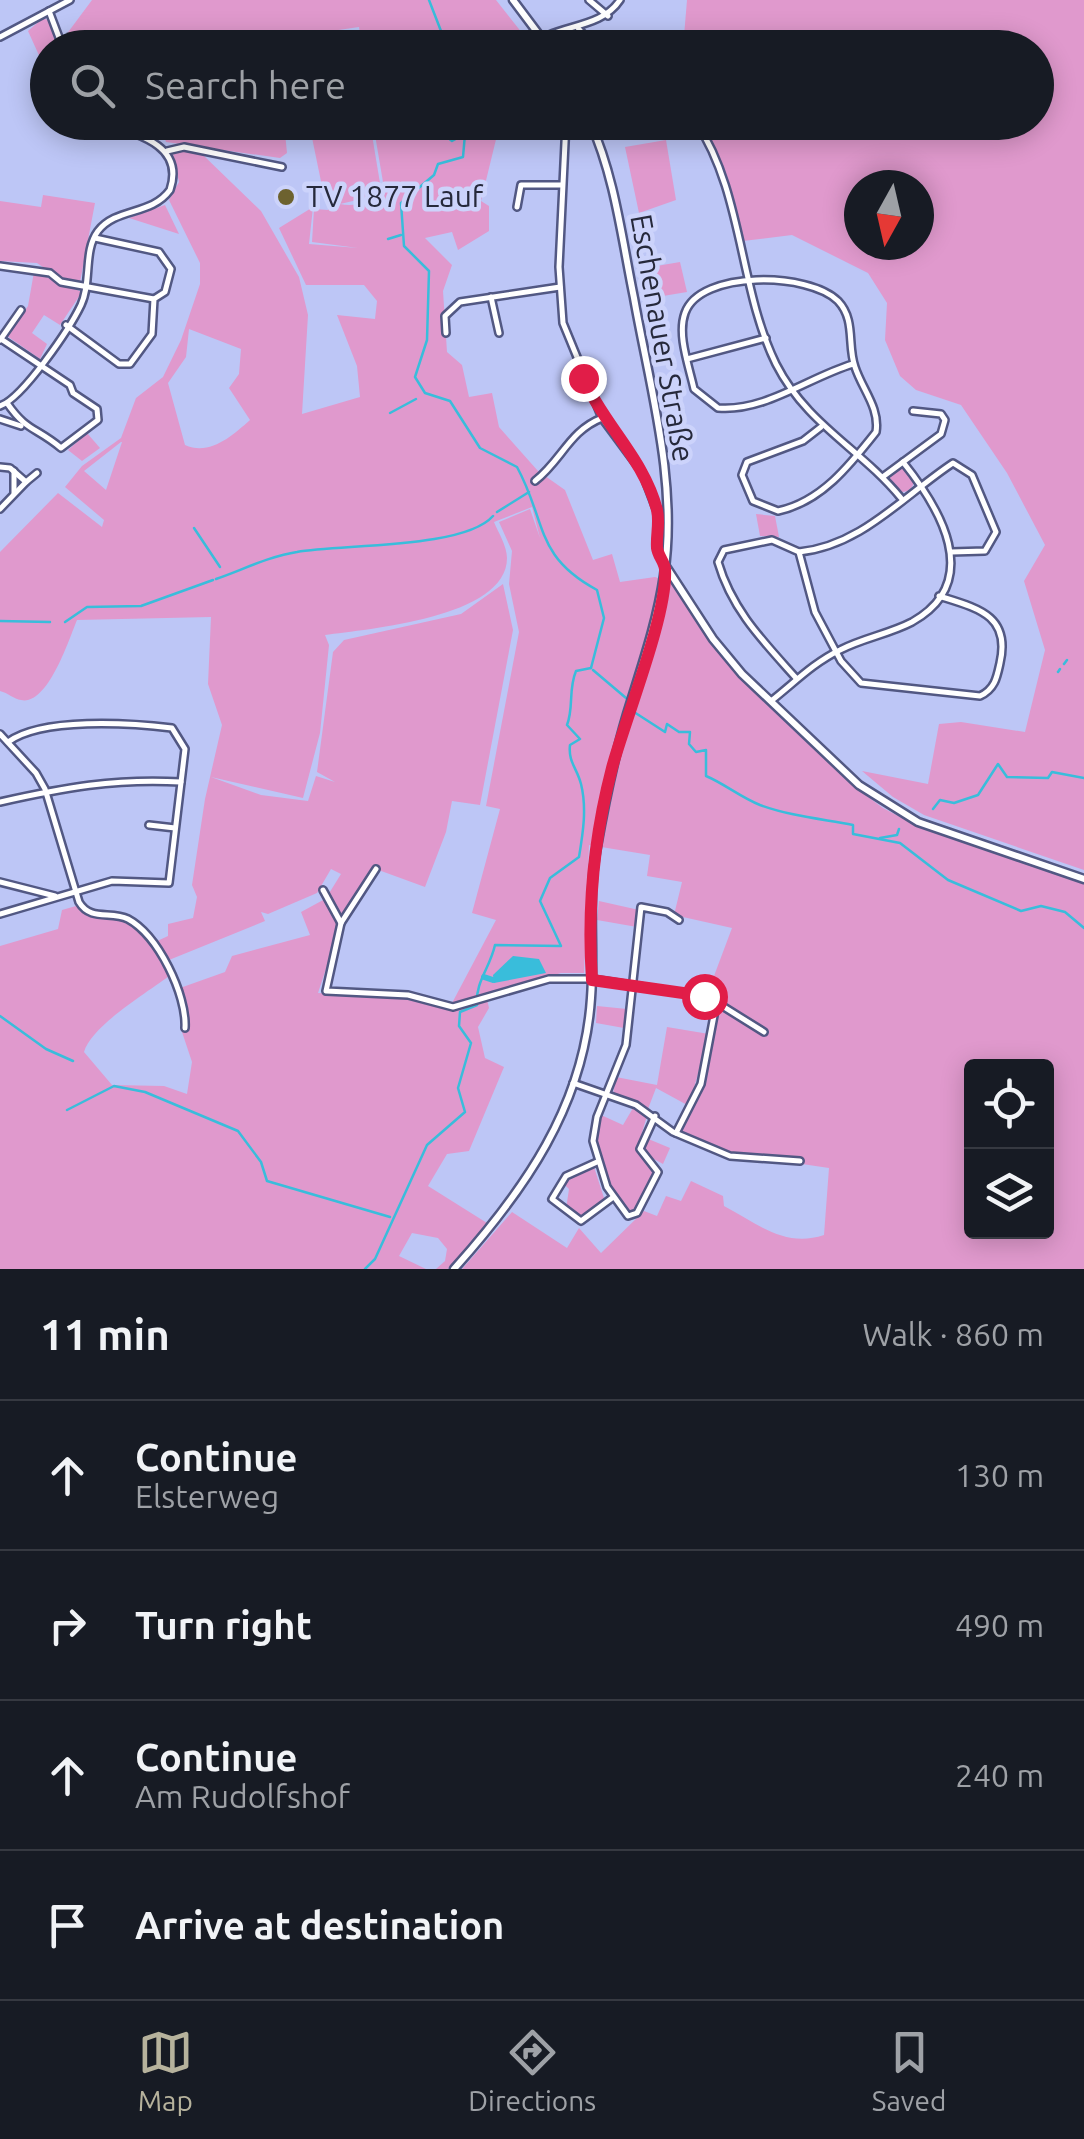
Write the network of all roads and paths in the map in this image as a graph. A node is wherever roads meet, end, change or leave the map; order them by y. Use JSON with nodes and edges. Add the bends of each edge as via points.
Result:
{"nodes":[{"id":1,"x":70,"y":0,"type":"edge"},
{"id":2,"x":589,"y":0,"type":"edge"},
{"id":3,"x":620,"y":0,"type":"edge"},
{"id":4,"x":512,"y":1,"type":"edge"},
{"id":5,"x":49,"y":11,"type":"junction"},
{"id":6,"x":608,"y":16,"type":"junction"},
{"id":7,"x":578,"y":28,"type":"joint"},
{"id":8,"x":56,"y":30,"type":"edge"},
{"id":9,"x":536,"y":30,"type":"edge"},
{"id":10,"x":571,"y":30,"type":"edge"},
{"id":11,"x":0,"y":38,"type":"edge"},
{"id":12,"x":152,"y":140,"type":"edge"},
{"id":13,"x":564,"y":140,"type":"edge"},
{"id":14,"x":596,"y":140,"type":"edge"},
{"id":15,"x":705,"y":140,"type":"edge"},
{"id":16,"x":167,"y":151,"type":"junction"},
{"id":17,"x":282,"y":167,"type":"dead end"},
{"id":18,"x":560,"y":185,"type":"junction"},
{"id":19,"x":517,"y":207,"type":"dead end"},
{"id":20,"x":94,"y":237,"type":"junction"},
{"id":21,"x":0,"y":266,"type":"edge"},
{"id":22,"x":750,"y":282,"type":"junction"},
{"id":23,"x":86,"y":286,"type":"junction"},
{"id":24,"x":560,"y":287,"type":"junction"},
{"id":25,"x":491,"y":297,"type":"junction"},
{"id":26,"x":154,"y":300,"type":"junction"},
{"id":27,"x":21,"y":310,"type":"dead end"},
{"id":28,"x":66,"y":325,"type":"junction"},
{"id":29,"x":446,"y":333,"type":"dead end"},
{"id":30,"x":499,"y":333,"type":"dead end"},
{"id":31,"x":766,"y":338,"type":"junction"},
{"id":32,"x":0,"y":339,"type":"edge"},
{"id":33,"x":687,"y":359,"type":"junction"},
{"id":34,"x":853,"y":364,"type":"junction"},
{"id":35,"x":41,"y":365,"type":"junction"},
{"id":36,"x":790,"y":389,"type":"junction"},
{"id":37,"x":4,"y":404,"type":"edge"},
{"id":38,"x":913,"y":410,"type":"dead end"},
{"id":39,"x":602,"y":418,"type":"junction"},
{"id":40,"x":0,"y":419,"type":"edge"},
{"id":41,"x":24,"y":426,"type":"junction"},
{"id":42,"x":822,"y":428,"type":"junction"},
{"id":43,"x":857,"y":455,"type":"junction"},
{"id":44,"x":903,"y":462,"type":"junction"},
{"id":45,"x":0,"y":467,"type":"edge"},
{"id":46,"x":14,"y":471,"type":"junction"},
{"id":47,"x":37,"y":473,"type":"dead end"},
{"id":48,"x":884,"y":476,"type":"junction"},
{"id":49,"x":26,"y":482,"type":"junction"},
{"id":50,"x":534,"y":482,"type":"dead end"},
{"id":51,"x":921,"y":484,"type":"junction"},
{"id":52,"x":14,"y":493,"type":"junction"},
{"id":53,"x":901,"y":498,"type":"junction"},
{"id":54,"x":0,"y":509,"type":"edge"},
{"id":55,"x":798,"y":552,"type":"junction"},
{"id":56,"x":951,"y":552,"type":"junction"},
{"id":57,"x":665,"y":565,"type":"junction"},
{"id":58,"x":939,"y":596,"type":"junction"},
{"id":59,"x":836,"y":652,"type":"junction"},
{"id":60,"x":796,"y":678,"type":"junction"},
{"id":61,"x":770,"y":702,"type":"junction"},
{"id":62,"x":0,"y":734,"type":"edge"},
{"id":63,"x":8,"y":742,"type":"junction"},
{"id":64,"x":181,"y":782,"type":"junction"},
{"id":65,"x":45,"y":789,"type":"junction"},
{"id":66,"x":0,"y":802,"type":"edge"},
{"id":67,"x":149,"y":825,"type":"dead end"},
{"id":68,"x":175,"y":828,"type":"junction"},
{"id":69,"x":376,"y":869,"type":"dead end"},
{"id":70,"x":1084,"y":879,"type":"edge"},
{"id":71,"x":0,"y":882,"type":"edge"},
{"id":72,"x":75,"y":889,"type":"junction"},
{"id":73,"x":323,"y":890,"type":"dead end"},
{"id":74,"x":56,"y":896,"type":"junction"},
{"id":75,"x":0,"y":914,"type":"edge"},
{"id":76,"x":679,"y":920,"type":"dead end"},
{"id":77,"x":341,"y":924,"type":"junction"},
{"id":78,"x":592,"y":980,"type":"junction"},
{"id":79,"x":634,"y":986,"type":"junction"},
{"id":80,"x":716,"y":1006,"type":"junction"},
{"id":81,"x":185,"y":1028,"type":"dead end"},
{"id":82,"x":764,"y":1032,"type":"dead end"},
{"id":83,"x":573,"y":1083,"type":"junction"},
{"id":84,"x":606,"y":1094,"type":"junction"},
{"id":85,"x":654,"y":1116,"type":"junction"},
{"id":86,"x":676,"y":1132,"type":"junction"},
{"id":87,"x":800,"y":1160,"type":"dead end"},
{"id":88,"x":597,"y":1162,"type":"junction"},
{"id":89,"x":612,"y":1198,"type":"junction"},
{"id":90,"x":454,"y":1269,"type":"edge"}],
"edges":[{"from":1,"to":5,"type":"street"},
{"from":2,"to":6,"type":"street"},
{"from":3,"to":6,"type":"street"},
{"from":4,"to":9,"type":"main road"},
{"from":5,"to":8,"type":"street"},
{"from":5,"to":11,"type":"street"},
{"from":6,"to":7,"type":"street"},
{"from":7,"to":10,"type":"street"},
{"from":12,"to":16,"type":"street"},
{"from":13,"to":18,"type":"street"},
{"from":14,"to":57,"type":"main road","name":"Eschenauer Straße","via":[[616,204],[655,412],[667,502]]},
{"from":15,"to":22,"type":"street"},
{"from":16,"to":17,"type":"street","via":[[184,147]]},
{"from":16,"to":20,"type":"street","via":[[173,181],[164,198],[104,224]]},
{"from":18,"to":19,"type":"street","via":[[521,185]]},
{"from":18,"to":24,"type":"street"},
{"from":20,"to":23,"type":"street"},
{"from":20,"to":26,"type":"street","via":[[159,252],[171,269],[165,292]]},
{"from":21,"to":23,"type":"street"},
{"from":22,"to":31,"type":"street"},
{"from":22,"to":33,"type":"street","via":[[704,290],[686,308]]},
{"from":22,"to":34,"type":"street","via":[[796,280],[838,301],[850,325]]},
{"from":23,"to":26,"type":"street"},
{"from":23,"to":28,"type":"street"},
{"from":24,"to":25,"type":"street"},
{"from":24,"to":39,"type":"street","via":[[563,323]]},
{"from":25,"to":29,"type":"street","via":[[460,302],[449,311]]},
{"from":25,"to":30,"type":"street"},
{"from":26,"to":28,"type":"street","via":[[152,334],[130,364],[119,364]]},
{"from":27,"to":32,"type":"street"},
{"from":28,"to":35,"type":"street"},
{"from":31,"to":33,"type":"street"},
{"from":31,"to":36,"type":"street"},
{"from":32,"to":35,"type":"street"},
{"from":33,"to":36,"type":"street","via":[[694,389],[718,408],[762,403]]},
{"from":34,"to":36,"type":"street"},
{"from":34,"to":43,"type":"street","via":[[878,422]]},
{"from":35,"to":37,"type":"street"},
{"from":35,"to":41,"type":"street","via":[[97,410],[98,420],[61,448]]},
{"from":36,"to":42,"type":"street"},
{"from":37,"to":41,"type":"street"},
{"from":38,"to":44,"type":"street","via":[[944,420],[941,434]]},
{"from":39,"to":50,"type":"street","via":[[579,428]]},
{"from":39,"to":57,"type":"street","via":[[642,472],[658,514],[657,548]]},
{"from":40,"to":41,"type":"street"},
{"from":42,"to":43,"type":"street"},
{"from":42,"to":43,"type":"street","via":[[746,462],[742,476],[753,502],[790,509],[826,487]]},
{"from":43,"to":48,"type":"street"},
{"from":44,"to":48,"type":"street"},
{"from":44,"to":51,"type":"street"},
{"from":45,"to":46,"type":"street"},
{"from":46,"to":49,"type":"street"},
{"from":46,"to":52,"type":"street"},
{"from":47,"to":49,"type":"street"},
{"from":48,"to":53,"type":"street"},
{"from":49,"to":52,"type":"street"},
{"from":51,"to":53,"type":"street"},
{"from":51,"to":56,"type":"street","via":[[942,515]]},
{"from":51,"to":56,"type":"street","via":[[953,463],[980,488],[995,539],[985,551]]},
{"from":52,"to":54,"type":"street"},
{"from":53,"to":55,"type":"street","via":[[854,538]]},
{"from":55,"to":59,"type":"street","via":[[814,612]]},
{"from":55,"to":60,"type":"street","via":[[784,542],[751,542],[724,550],[718,562],[743,619]]},
{"from":56,"to":58,"type":"street"},
{"from":57,"to":61,"type":"main road","via":[[713,638]]},
{"from":57,"to":78,"type":"main road","name":"Eschenauer Straße","via":[[595,854]]},
{"from":58,"to":59,"type":"street","via":[[917,619]]},
{"from":58,"to":59,"type":"street","via":[[999,624],[1004,645],[987,692],[972,698],[861,682]]},
{"from":59,"to":60,"type":"street"},
{"from":60,"to":61,"type":"street"},
{"from":61,"to":70,"type":"main road","via":[[892,809]]},
{"from":62,"to":63,"type":"street"},
{"from":63,"to":64,"type":"street","via":[[54,726],[172,728],[185,749]]},
{"from":63,"to":65,"type":"street"},
{"from":64,"to":65,"type":"street","via":[[126,779]]},
{"from":64,"to":68,"type":"street"},
{"from":65,"to":66,"type":"street"},
{"from":65,"to":72,"type":"street"},
{"from":67,"to":68,"type":"street"},
{"from":68,"to":72,"type":"street","via":[[169,884],[112,881]]},
{"from":69,"to":77,"type":"street"},
{"from":71,"to":74,"type":"street"},
{"from":72,"to":74,"type":"street"},
{"from":72,"to":81,"type":"street","via":[[84,910],[136,925],[174,972]]},
{"from":73,"to":77,"type":"street"},
{"from":74,"to":75,"type":"street"},
{"from":76,"to":79,"type":"street","via":[[642,907]]},
{"from":77,"to":78,"type":"street","via":[[326,991],[408,995],[453,1007],[549,979]]},
{"from":78,"to":79,"type":"street"},
{"from":78,"to":83,"type":"main road","name":"Eschenauer Straße"},
{"from":79,"to":80,"type":"street","via":[[708,997]]},
{"from":79,"to":84,"type":"street","via":[[623,1058]]},
{"from":80,"to":82,"type":"street"},
{"from":80,"to":86,"type":"street","via":[[701,1084]]},
{"from":83,"to":84,"type":"street"},
{"from":83,"to":90,"type":"main road","name":"Eschenauer Straße","via":[[544,1152]]},
{"from":84,"to":85,"type":"street"},
{"from":84,"to":88,"type":"street","via":[[594,1134]]},
{"from":85,"to":86,"type":"street"},
{"from":85,"to":89,"type":"street","via":[[640,1149],[658,1172],[637,1213],[625,1214]]},
{"from":86,"to":87,"type":"street","via":[[741,1159]]},
{"from":88,"to":89,"type":"street"},
{"from":88,"to":89,"type":"street","via":[[566,1176],[552,1199],[581,1221]]}]}
